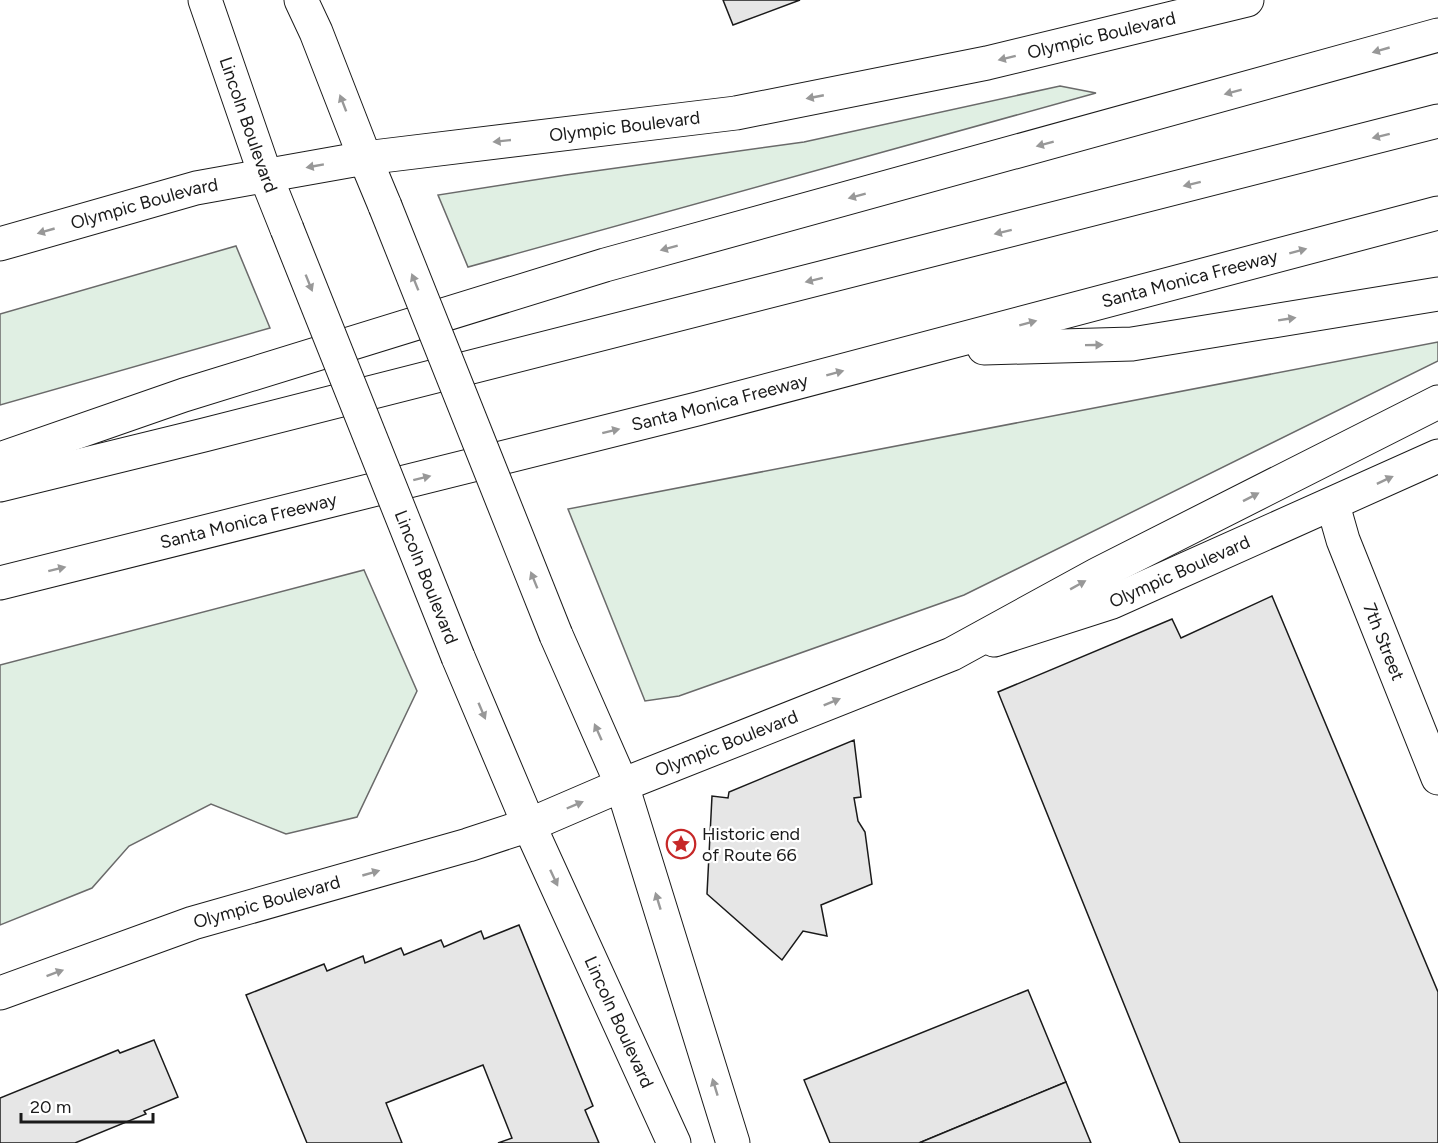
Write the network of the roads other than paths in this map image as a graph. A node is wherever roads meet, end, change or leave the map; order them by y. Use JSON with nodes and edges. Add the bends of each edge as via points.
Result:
{"nodes":[{"id":1,"x":205,"y":0,"type":"edge"},
{"id":2,"x":301,"y":0,"type":"edge"},
{"id":3,"x":1247,"y":0,"type":"edge"},
{"id":4,"x":1438,"y":35,"type":"edge"},
{"id":5,"x":1438,"y":121,"type":"edge"},
{"id":6,"x":365,"y":158,"type":"junction"},
{"id":7,"x":265,"y":174,"type":"junction"},
{"id":8,"x":1438,"y":213,"type":"edge"},
{"id":9,"x":0,"y":244,"type":"edge"},
{"id":10,"x":1438,"y":294,"type":"edge"},
{"id":11,"x":931,"y":349,"type":"junction"},
{"id":12,"x":1438,"y":402,"type":"edge"},
{"id":13,"x":1438,"y":456,"type":"edge"},
{"id":14,"x":0,"y":459,"type":"edge"},
{"id":15,"x":0,"y":484,"type":"edge"},
{"id":16,"x":1333,"y":505,"type":"junction"},
{"id":17,"x":0,"y":583,"type":"edge"},
{"id":18,"x":952,"y":654,"type":"junction"},
{"id":19,"x":1438,"y":778,"type":"edge"},
{"id":20,"x":621,"y":785,"type":"junction"},
{"id":21,"x":529,"y":825,"type":"junction"},
{"id":22,"x":0,"y":993,"type":"edge"},
{"id":23,"x":674,"y":1143,"type":"edge"},
{"id":24,"x":733,"y":1143,"type":"edge"}],
"edges":[{"from":1,"to":7,"type":"main road","name":"Lincoln Boulevard"},
{"from":6,"to":2,"type":"main road","one_way":true},
{"from":3,"to":6,"type":"main road","name":"Olympic Boulevard","one_way":true,"via":[[987,63],[736,113]]},
{"from":4,"to":14,"type":"main road","one_way":true,"via":[[605,265],[184,395]]},
{"from":5,"to":15,"type":"main road","one_way":true},
{"from":6,"to":7,"type":"main road","name":"Olympic Boulevard","one_way":true},
{"from":20,"to":6,"type":"main road","one_way":true,"bridge":true,"via":[[556,635]]},
{"from":7,"to":9,"type":"main road","name":"Olympic Boulevard","one_way":true,"via":[[196,188]]},
{"from":7,"to":21,"type":"main road","name":"Lincoln Boulevard","one_way":true,"bridge":true},
{"from":11,"to":8,"type":"main road","name":"Santa Monica Freeway","one_way":true},
{"from":11,"to":10,"type":"main road","one_way":true,"via":[[1132,345]]},
{"from":17,"to":11,"type":"main road","name":"Santa Monica Freeway","one_way":true},
{"from":18,"to":12,"type":"main road","one_way":true,"via":[[1098,574]]},
{"from":16,"to":13,"type":"main road","name":"Olympic Boulevard","one_way":true},
{"from":16,"to":18,"type":"main road","name":"Olympic Boulevard","via":[[1112,602]]},
{"from":16,"to":19,"type":"main road","name":"7th Street","via":[[1343,540]]},
{"from":20,"to":18,"type":"main road","name":"Olympic Boulevard","one_way":true},
{"from":21,"to":20,"type":"main road","name":"Olympic Boulevard","one_way":true},
{"from":24,"to":20,"type":"main road","one_way":true},
{"from":22,"to":21,"type":"main road","name":"Olympic Boulevard","one_way":true,"via":[[193,923]]},
{"from":21,"to":23,"type":"main road","name":"Lincoln Boulevard","one_way":true}]}
